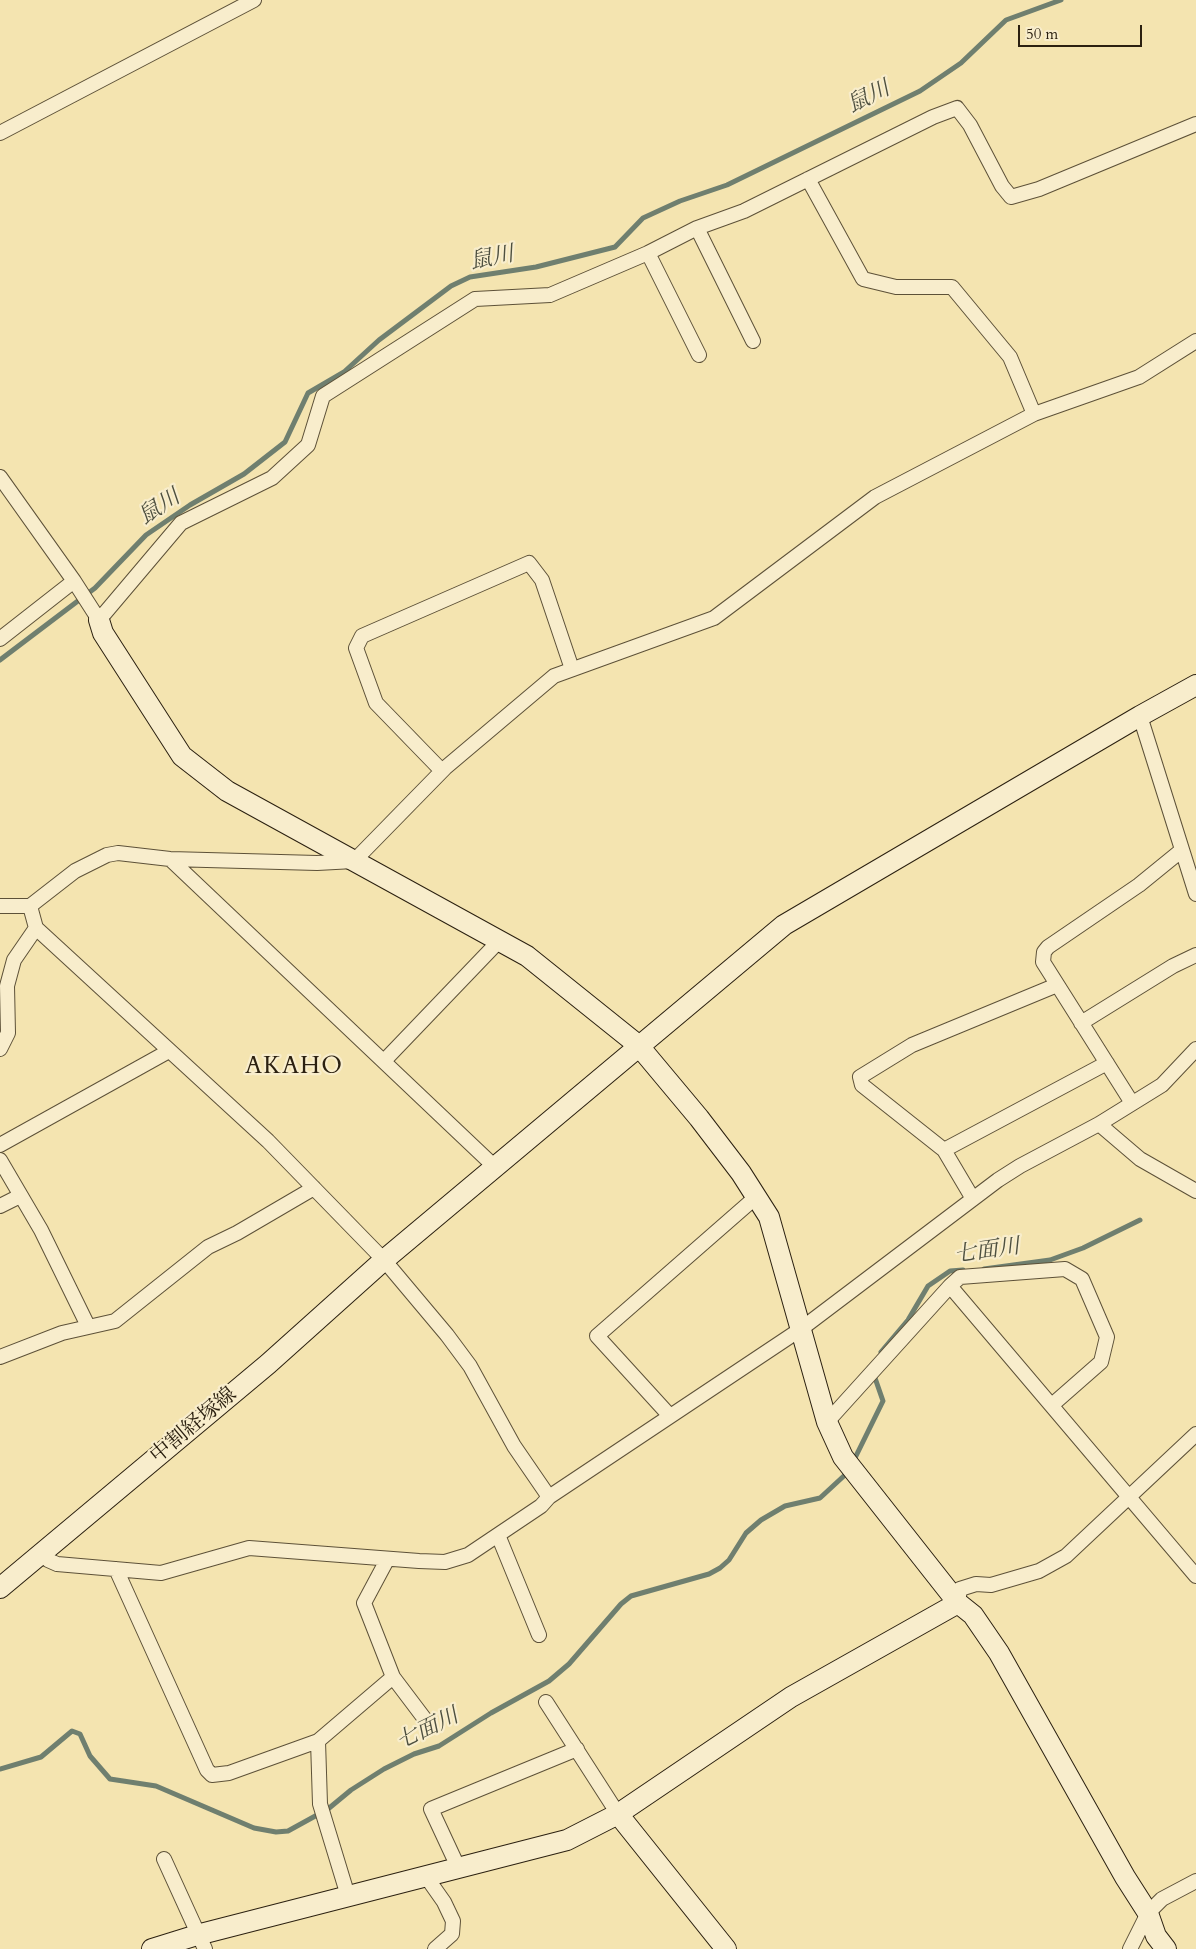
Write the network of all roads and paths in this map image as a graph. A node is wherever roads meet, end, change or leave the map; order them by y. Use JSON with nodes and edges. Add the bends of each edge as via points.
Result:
{"nodes":[{"id":1,"x":254,"y":0,"type":"edge"},
{"id":2,"x":1196,"y":124,"type":"edge"},
{"id":3,"x":0,"y":133,"type":"edge"},
{"id":4,"x":808,"y":179,"type":"junction"},
{"id":5,"x":697,"y":228,"type":"junction"},
{"id":6,"x":648,"y":253,"type":"junction"},
{"id":7,"x":753,"y":341,"type":"dead end"},
{"id":8,"x":1196,"y":341,"type":"edge"},
{"id":9,"x":699,"y":355,"type":"dead end"},
{"id":10,"x":1034,"y":414,"type":"junction"},
{"id":11,"x":0,"y":477,"type":"edge"},
{"id":12,"x":76,"y":584,"type":"junction"},
{"id":13,"x":94,"y":614,"type":"junction"},
{"id":14,"x":0,"y":639,"type":"edge"},
{"id":15,"x":572,"y":669,"type":"junction"},
{"id":16,"x":1196,"y":686,"type":"edge"},
{"id":17,"x":1140,"y":716,"type":"junction"},
{"id":18,"x":442,"y":771,"type":"junction"},
{"id":19,"x":1182,"y":850,"type":"junction"},
{"id":20,"x":170,"y":859,"type":"junction"},
{"id":21,"x":354,"y":860,"type":"junction"},
{"id":22,"x":1196,"y":894,"type":"edge"},
{"id":23,"x":0,"y":906,"type":"edge"},
{"id":24,"x":30,"y":906,"type":"junction"},
{"id":25,"x":36,"y":928,"type":"junction"},
{"id":26,"x":500,"y":940,"type":"junction"},
{"id":27,"x":1196,"y":955,"type":"edge"},
{"id":28,"x":1057,"y":985,"type":"junction"},
{"id":29,"x":1081,"y":1023,"type":"junction"},
{"id":30,"x":638,"y":1045,"type":"junction"},
{"id":31,"x":0,"y":1049,"type":"edge"},
{"id":32,"x":1196,"y":1049,"type":"edge"},
{"id":33,"x":169,"y":1051,"type":"junction"},
{"id":34,"x":384,"y":1061,"type":"junction"},
{"id":35,"x":1107,"y":1063,"type":"junction"},
{"id":36,"x":1132,"y":1103,"type":"junction"},
{"id":37,"x":1099,"y":1124,"type":"junction"},
{"id":38,"x":0,"y":1145,"type":"edge"},
{"id":39,"x":944,"y":1150,"type":"junction"},
{"id":40,"x":0,"y":1160,"type":"edge"},
{"id":41,"x":496,"y":1168,"type":"junction"},
{"id":42,"x":314,"y":1188,"type":"junction"},
{"id":43,"x":1196,"y":1191,"type":"edge"},
{"id":44,"x":20,"y":1196,"type":"junction"},
{"id":45,"x":756,"y":1196,"type":"junction"},
{"id":46,"x":973,"y":1199,"type":"junction"},
{"id":47,"x":0,"y":1206,"type":"edge"},
{"id":48,"x":384,"y":1260,"type":"junction"},
{"id":49,"x":950,"y":1286,"type":"junction"},
{"id":50,"x":88,"y":1326,"type":"junction"},
{"id":51,"x":801,"y":1329,"type":"junction"},
{"id":52,"x":0,"y":1357,"type":"edge"},
{"id":53,"x":1052,"y":1405,"type":"junction"},
{"id":54,"x":670,"y":1416,"type":"junction"},
{"id":55,"x":827,"y":1422,"type":"junction"},
{"id":56,"x":1196,"y":1434,"type":"edge"},
{"id":57,"x":549,"y":1497,"type":"junction"},
{"id":58,"x":1131,"y":1497,"type":"junction"},
{"id":59,"x":498,"y":1535,"type":"junction"},
{"id":60,"x":42,"y":1553,"type":"junction"},
{"id":61,"x":387,"y":1560,"type":"junction"},
{"id":62,"x":116,"y":1569,"type":"junction"},
{"id":63,"x":1196,"y":1576,"type":"edge"},
{"id":64,"x":3,"y":1580,"type":"edge"},
{"id":65,"x":958,"y":1603,"type":"junction"},
{"id":66,"x":540,"y":1635,"type":"dead end"},
{"id":67,"x":394,"y":1677,"type":"junction"},
{"id":68,"x":546,"y":1702,"type":"dead end"},
{"id":69,"x":427,"y":1722,"type":"dead end"},
{"id":70,"x":318,"y":1741,"type":"junction"},
{"id":71,"x":577,"y":1748,"type":"junction"},
{"id":72,"x":618,"y":1814,"type":"junction"},
{"id":73,"x":164,"y":1859,"type":"dead end"},
{"id":74,"x":458,"y":1867,"type":"junction"},
{"id":75,"x":425,"y":1875,"type":"junction"},
{"id":76,"x":1196,"y":1880,"type":"edge"},
{"id":77,"x":348,"y":1896,"type":"junction"},
{"id":78,"x":1148,"y":1913,"type":"junction"},
{"id":79,"x":201,"y":1942,"type":"edge"},
{"id":80,"x":152,"y":1949,"type":"edge"},
{"id":81,"x":435,"y":1949,"type":"edge"},
{"id":82,"x":726,"y":1949,"type":"edge"},
{"id":83,"x":1130,"y":1949,"type":"edge"},
{"id":84,"x":1166,"y":1949,"type":"edge"}],
"edges":[{"from":1,"to":3,"type":"street"},
{"from":2,"to":4,"type":"street","via":[[1039,190],[1011,196],[957,108]]},
{"from":4,"to":5,"type":"street","via":[[744,211]]},
{"from":4,"to":10,"type":"street","via":[[863,279],[896,287],[952,287],[1010,357]]},
{"from":5,"to":6,"type":"street"},
{"from":5,"to":7,"type":"street"},
{"from":6,"to":9,"type":"street"},
{"from":6,"to":13,"type":"street","via":[[550,295],[475,299],[323,396],[308,445],[272,478],[181,523]]},
{"from":8,"to":10,"type":"street","via":[[1139,377]]},
{"from":10,"to":15,"type":"street","via":[[875,497],[714,618]]},
{"from":11,"to":12,"type":"street"},
{"from":12,"to":13,"type":"street"},
{"from":12,"to":14,"type":"street"},
{"from":13,"to":21,"type":"street","via":[[182,756],[227,791]]},
{"from":15,"to":18,"type":"street","via":[[554,676]]},
{"from":15,"to":18,"type":"street","via":[[542,580],[530,562],[362,636],[356,648],[376,704]]},
{"from":16,"to":17,"type":"street","name":"中割経塚線"},
{"from":17,"to":19,"type":"street"},
{"from":17,"to":30,"type":"street","name":"中割経塚線","via":[[784,925]]},
{"from":18,"to":21,"type":"street"},
{"from":19,"to":22,"type":"street"},
{"from":19,"to":28,"type":"street","via":[[1139,885],[1048,946],[1043,962]]},
{"from":20,"to":21,"type":"street","via":[[317,863]]},
{"from":20,"to":24,"type":"street","via":[[118,853],[107,855],[75,871]]},
{"from":20,"to":34,"type":"street"},
{"from":21,"to":26,"type":"street"},
{"from":23,"to":24,"type":"street"},
{"from":24,"to":25,"type":"street"},
{"from":25,"to":31,"type":"street","via":[[14,960],[7,986],[8,1033]]},
{"from":25,"to":33,"type":"street"},
{"from":26,"to":30,"type":"street","via":[[535,962]]},
{"from":26,"to":34,"type":"street"},
{"from":27,"to":29,"type":"street"},
{"from":28,"to":29,"type":"street"},
{"from":28,"to":39,"type":"street","via":[[912,1045],[860,1077],[862,1085]]},
{"from":29,"to":35,"type":"street"},
{"from":30,"to":41,"type":"street","name":"中割経塚線"},
{"from":30,"to":45,"type":"street","via":[[699,1118]]},
{"from":32,"to":36,"type":"street","via":[[1162,1085]]},
{"from":33,"to":38,"type":"street"},
{"from":33,"to":42,"type":"street","via":[[268,1141]]},
{"from":34,"to":41,"type":"street"},
{"from":35,"to":36,"type":"street"},
{"from":35,"to":39,"type":"street"},
{"from":36,"to":37,"type":"street"},
{"from":37,"to":43,"type":"street","via":[[1140,1159]]},
{"from":37,"to":46,"type":"street","via":[[1020,1166]]},
{"from":39,"to":46,"type":"street"},
{"from":40,"to":44,"type":"street"},
{"from":41,"to":48,"type":"street","name":"中割経塚線"},
{"from":42,"to":48,"type":"street"},
{"from":42,"to":50,"type":"street","via":[[208,1247],[115,1321]]},
{"from":44,"to":47,"type":"street"},
{"from":44,"to":50,"type":"street"},
{"from":45,"to":51,"type":"street","via":[[769,1217]]},
{"from":45,"to":54,"type":"street","via":[[597,1336]]},
{"from":46,"to":51,"type":"street"},
{"from":48,"to":57,"type":"street","via":[[470,1366],[514,1446]]},
{"from":48,"to":60,"type":"street","name":"中割経塚線","via":[[268,1364]]},
{"from":49,"to":53,"type":"street"},
{"from":49,"to":53,"type":"street","via":[[960,1277],[1065,1270],[1082,1279],[1107,1337],[1101,1362]]},
{"from":49,"to":55,"type":"street"},
{"from":50,"to":52,"type":"street"},
{"from":51,"to":54,"type":"street"},
{"from":51,"to":55,"type":"street"},
{"from":53,"to":58,"type":"street"},
{"from":54,"to":57,"type":"street"},
{"from":55,"to":65,"type":"street","via":[[842,1457]]},
{"from":56,"to":58,"type":"street"},
{"from":57,"to":59,"type":"street"},
{"from":58,"to":63,"type":"street"},
{"from":58,"to":65,"type":"street","via":[[1066,1556],[1039,1571],[991,1585],[976,1584],[960,1589]]},
{"from":59,"to":61,"type":"street","via":[[468,1555],[445,1562]]},
{"from":59,"to":66,"type":"street"},
{"from":60,"to":62,"type":"street","via":[[57,1564]]},
{"from":60,"to":64,"type":"street","name":"中割経塚線"},
{"from":61,"to":62,"type":"street","via":[[248,1548],[161,1573]]},
{"from":61,"to":67,"type":"street","via":[[364,1603]]},
{"from":62,"to":70,"type":"street","via":[[212,1775],[229,1773]]},
{"from":65,"to":72,"type":"street","via":[[792,1697]]},
{"from":65,"to":78,"type":"street","via":[[973,1615],[999,1653]]},
{"from":67,"to":69,"type":"street"},
{"from":67,"to":70,"type":"street"},
{"from":68,"to":71,"type":"street"},
{"from":70,"to":77,"type":"street","via":[[320,1804]]},
{"from":71,"to":72,"type":"street"},
{"from":71,"to":74,"type":"street","via":[[431,1809]]},
{"from":72,"to":74,"type":"street","via":[[567,1840]]},
{"from":72,"to":82,"type":"street"},
{"from":73,"to":79,"type":"street"},
{"from":74,"to":75,"type":"street"},
{"from":75,"to":77,"type":"street"},
{"from":75,"to":81,"type":"street","via":[[453,1921],[452,1934]]},
{"from":76,"to":78,"type":"street","via":[[1162,1899]]},
{"from":77,"to":79,"type":"street"},
{"from":78,"to":83,"type":"street"},
{"from":78,"to":84,"type":"street","via":[[1156,1936]]},
{"from":79,"to":80,"type":"street"}]}
